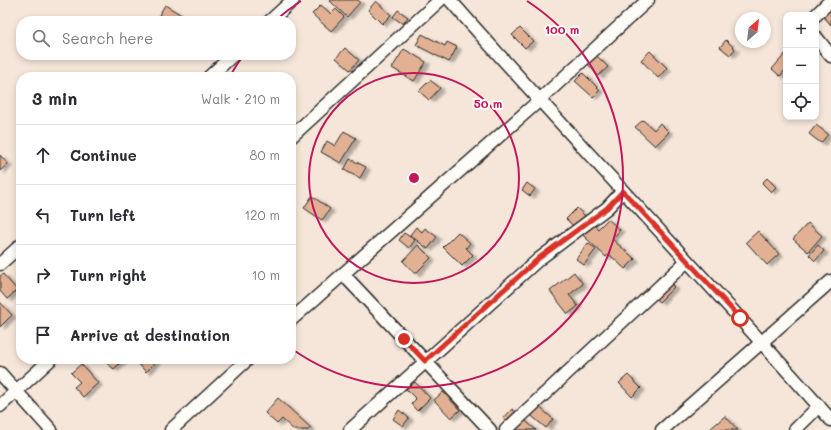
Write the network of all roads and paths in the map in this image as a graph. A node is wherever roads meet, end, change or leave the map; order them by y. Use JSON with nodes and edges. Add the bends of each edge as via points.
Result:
{"nodes":[{"id":1,"x":293,"y":0,"type":"edge"},
{"id":2,"x":440,"y":0,"type":"edge"},
{"id":3,"x":450,"y":0,"type":"edge"},
{"id":4,"x":648,"y":0,"type":"edge"},
{"id":5,"x":831,"y":0,"type":"edge"},
{"id":6,"x":819,"y":12,"type":"edge"},
{"id":7,"x":275,"y":16,"type":"edge"},
{"id":8,"x":819,"y":41,"type":"edge"},
{"id":9,"x":831,"y":56,"type":"edge"},
{"id":10,"x":228,"y":60,"type":"edge"},
{"id":11,"x":214,"y":72,"type":"edge"},
{"id":12,"x":539,"y":101,"type":"junction"},
{"id":13,"x":296,"y":132,"type":"edge"},
{"id":14,"x":623,"y":191,"type":"junction"},
{"id":15,"x":16,"y":250,"type":"edge"},
{"id":16,"x":687,"y":261,"type":"junction"},
{"id":17,"x":0,"y":264,"type":"edge"},
{"id":18,"x":343,"y":274,"type":"junction"},
{"id":19,"x":831,"y":281,"type":"edge"},
{"id":20,"x":296,"y":316,"type":"edge"},
{"id":21,"x":761,"y":341,"type":"junction"},
{"id":22,"x":425,"y":361,"type":"junction"},
{"id":23,"x":46,"y":364,"type":"edge"},
{"id":24,"x":243,"y":364,"type":"edge"},
{"id":25,"x":0,"y":373,"type":"edge"},
{"id":26,"x":16,"y":391,"type":"junction"},
{"id":27,"x":0,"y":406,"type":"edge"},
{"id":28,"x":819,"y":406,"type":"junction"},
{"id":29,"x":831,"y":420,"type":"edge"},
{"id":30,"x":51,"y":430,"type":"edge"},
{"id":31,"x":171,"y":430,"type":"edge"},
{"id":32,"x":350,"y":430,"type":"edge"},
{"id":33,"x":490,"y":430,"type":"edge"},
{"id":34,"x":506,"y":430,"type":"edge"},
{"id":35,"x":662,"y":430,"type":"edge"},
{"id":36,"x":795,"y":430,"type":"edge"}],
"edges":[{"from":1,"to":7,"type":"street"},
{"from":2,"to":13,"type":"street"},
{"from":3,"to":12,"type":"street"},
{"from":4,"to":12,"type":"street"},
{"from":5,"to":6,"type":"street"},
{"from":8,"to":9,"type":"street"},
{"from":10,"to":11,"type":"street"},
{"from":12,"to":14,"type":"street"},
{"from":12,"to":18,"type":"street"},
{"from":14,"to":16,"type":"street"},
{"from":14,"to":22,"type":"street","via":[[607,208],[539,258]]},
{"from":15,"to":17,"type":"street"},
{"from":16,"to":21,"type":"street"},
{"from":16,"to":34,"type":"street"},
{"from":18,"to":20,"type":"street"},
{"from":18,"to":22,"type":"street"},
{"from":19,"to":21,"type":"street"},
{"from":21,"to":28,"type":"street"},
{"from":21,"to":35,"type":"street"},
{"from":22,"to":32,"type":"street"},
{"from":22,"to":33,"type":"street"},
{"from":23,"to":26,"type":"street"},
{"from":24,"to":31,"type":"street"},
{"from":25,"to":26,"type":"street"},
{"from":26,"to":27,"type":"street"},
{"from":26,"to":30,"type":"street"},
{"from":28,"to":29,"type":"street"},
{"from":28,"to":36,"type":"street"}]}
